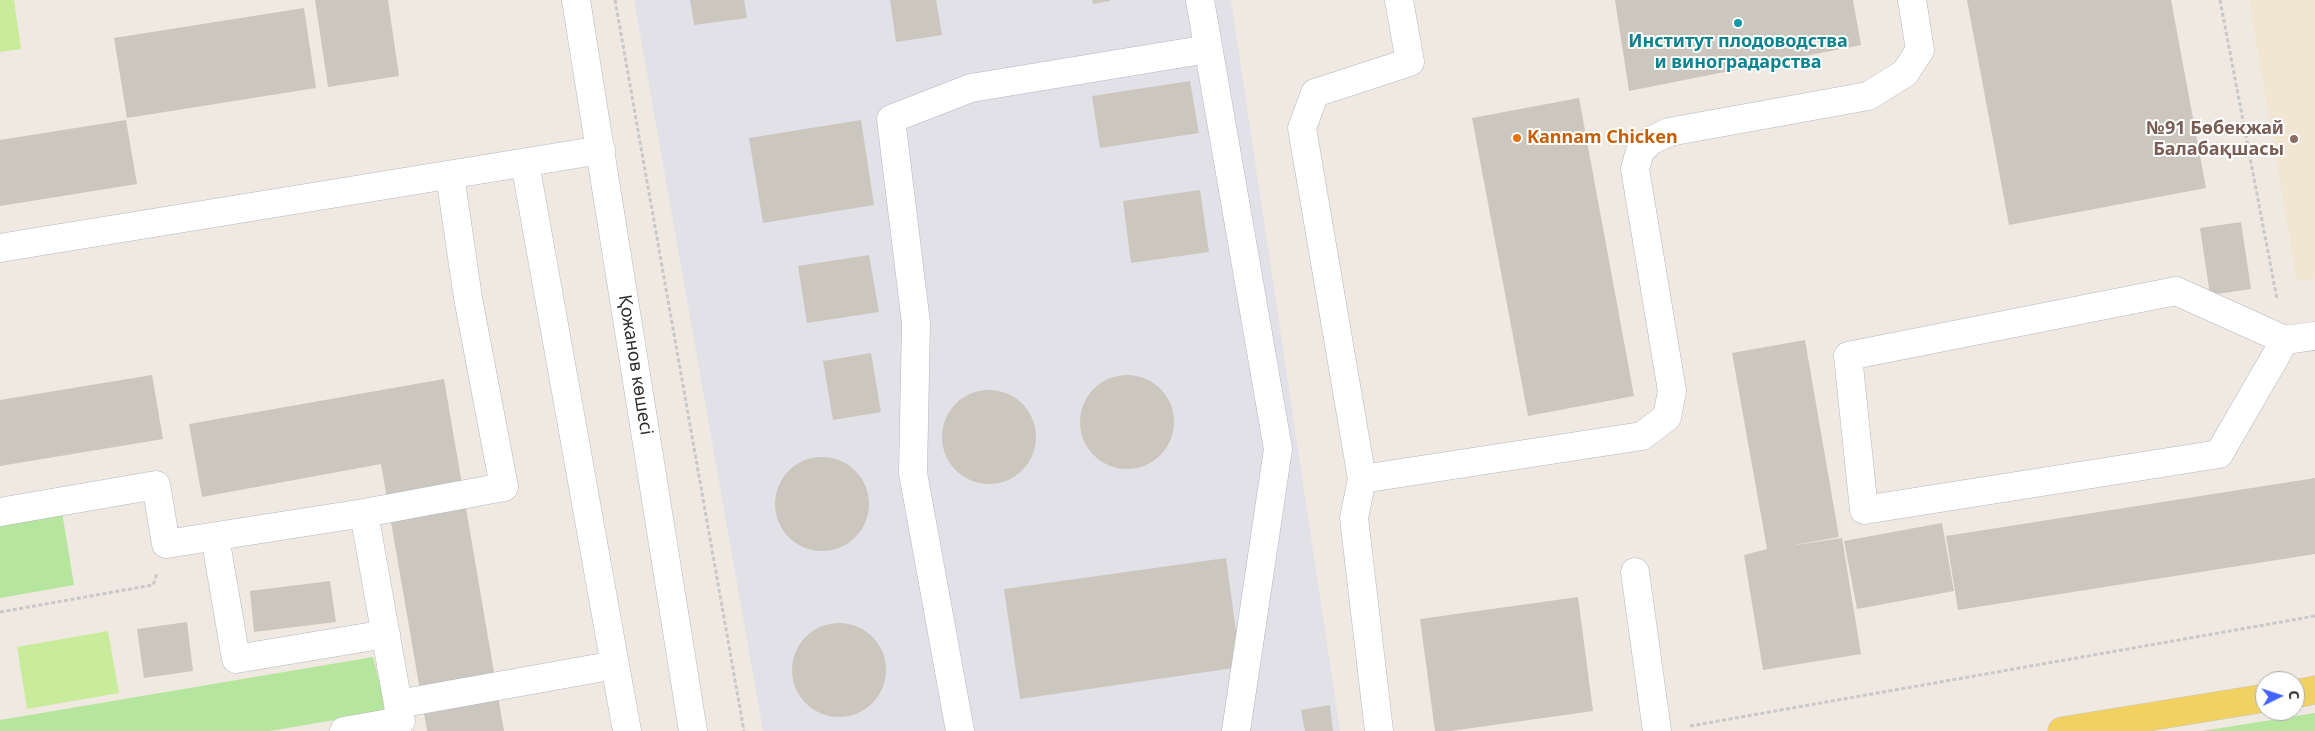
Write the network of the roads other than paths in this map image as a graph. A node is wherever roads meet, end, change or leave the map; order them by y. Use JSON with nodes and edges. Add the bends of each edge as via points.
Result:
{"nodes":[{"id":1,"x":576,"y":0,"type":"edge"},
{"id":2,"x":1200,"y":0,"type":"edge"},
{"id":3,"x":1399,"y":0,"type":"edge"},
{"id":4,"x":1912,"y":0,"type":"edge"},
{"id":5,"x":1208,"y":48,"type":"junction"},
{"id":6,"x":600,"y":150,"type":"junction"},
{"id":7,"x":524,"y":163,"type":"junction"},
{"id":8,"x":450,"y":175,"type":"junction"},
{"id":9,"x":0,"y":248,"type":"edge"},
{"id":10,"x":2315,"y":336,"type":"edge"},
{"id":11,"x":2285,"y":340,"type":"junction"},
{"id":12,"x":1362,"y":479,"type":"junction"},
{"id":13,"x":0,"y":512,"type":"edge"},
{"id":14,"x":364,"y":513,"type":"junction"},
{"id":15,"x":215,"y":536,"type":"junction"},
{"id":16,"x":1635,"y":572,"type":"dead end"},
{"id":17,"x":386,"y":634,"type":"junction"},
{"id":18,"x":615,"y":665,"type":"junction"},
{"id":19,"x":2255,"y":700,"type":"edge"},
{"id":20,"x":398,"y":704,"type":"junction"},
{"id":21,"x":344,"y":731,"type":"edge"},
{"id":22,"x":627,"y":731,"type":"edge"},
{"id":23,"x":693,"y":731,"type":"edge"},
{"id":24,"x":960,"y":731,"type":"edge"},
{"id":25,"x":1236,"y":731,"type":"edge"},
{"id":26,"x":1379,"y":731,"type":"edge"},
{"id":27,"x":1657,"y":731,"type":"edge"},
{"id":28,"x":2062,"y":731,"type":"edge"}],
"edges":[{"from":1,"to":6,"type":"street","name":"Қожанов көшесі"},
{"from":2,"to":5,"type":"street"},
{"from":3,"to":12,"type":"street","via":[[1410,62],[1315,93],[1302,128]]},
{"from":4,"to":12,"type":"street","via":[[1920,50],[1905,73],[1868,96],[1668,132],[1640,151],[1635,169],[1672,391],[1667,417],[1642,436]]},
{"from":5,"to":24,"type":"street","via":[[971,88],[891,119],[916,323],[913,473]]},
{"from":5,"to":25,"type":"street","via":[[1278,449]]},
{"from":6,"to":7,"type":"street"},
{"from":6,"to":23,"type":"street","name":"Қожанов көшесі"},
{"from":7,"to":8,"type":"street"},
{"from":7,"to":18,"type":"street"},
{"from":8,"to":9,"type":"street"},
{"from":8,"to":14,"type":"street","via":[[468,298],[504,486]]},
{"from":10,"to":11,"type":"street"},
{"from":11,"to":11,"type":"street","via":[[2176,291],[1848,356],[1864,510],[2219,454]]},
{"from":12,"to":26,"type":"street","via":[[1354,518]]},
{"from":13,"to":15,"type":"street","via":[[156,485],[166,544]]},
{"from":14,"to":15,"type":"street"},
{"from":14,"to":17,"type":"street"},
{"from":15,"to":17,"type":"street","via":[[236,659]]},
{"from":16,"to":27,"type":"street"},
{"from":17,"to":20,"type":"street"},
{"from":18,"to":20,"type":"street"},
{"from":18,"to":22,"type":"street"},
{"from":19,"to":28,"type":"main road"},
{"from":20,"to":21,"type":"street","via":[[401,721]]}]}
